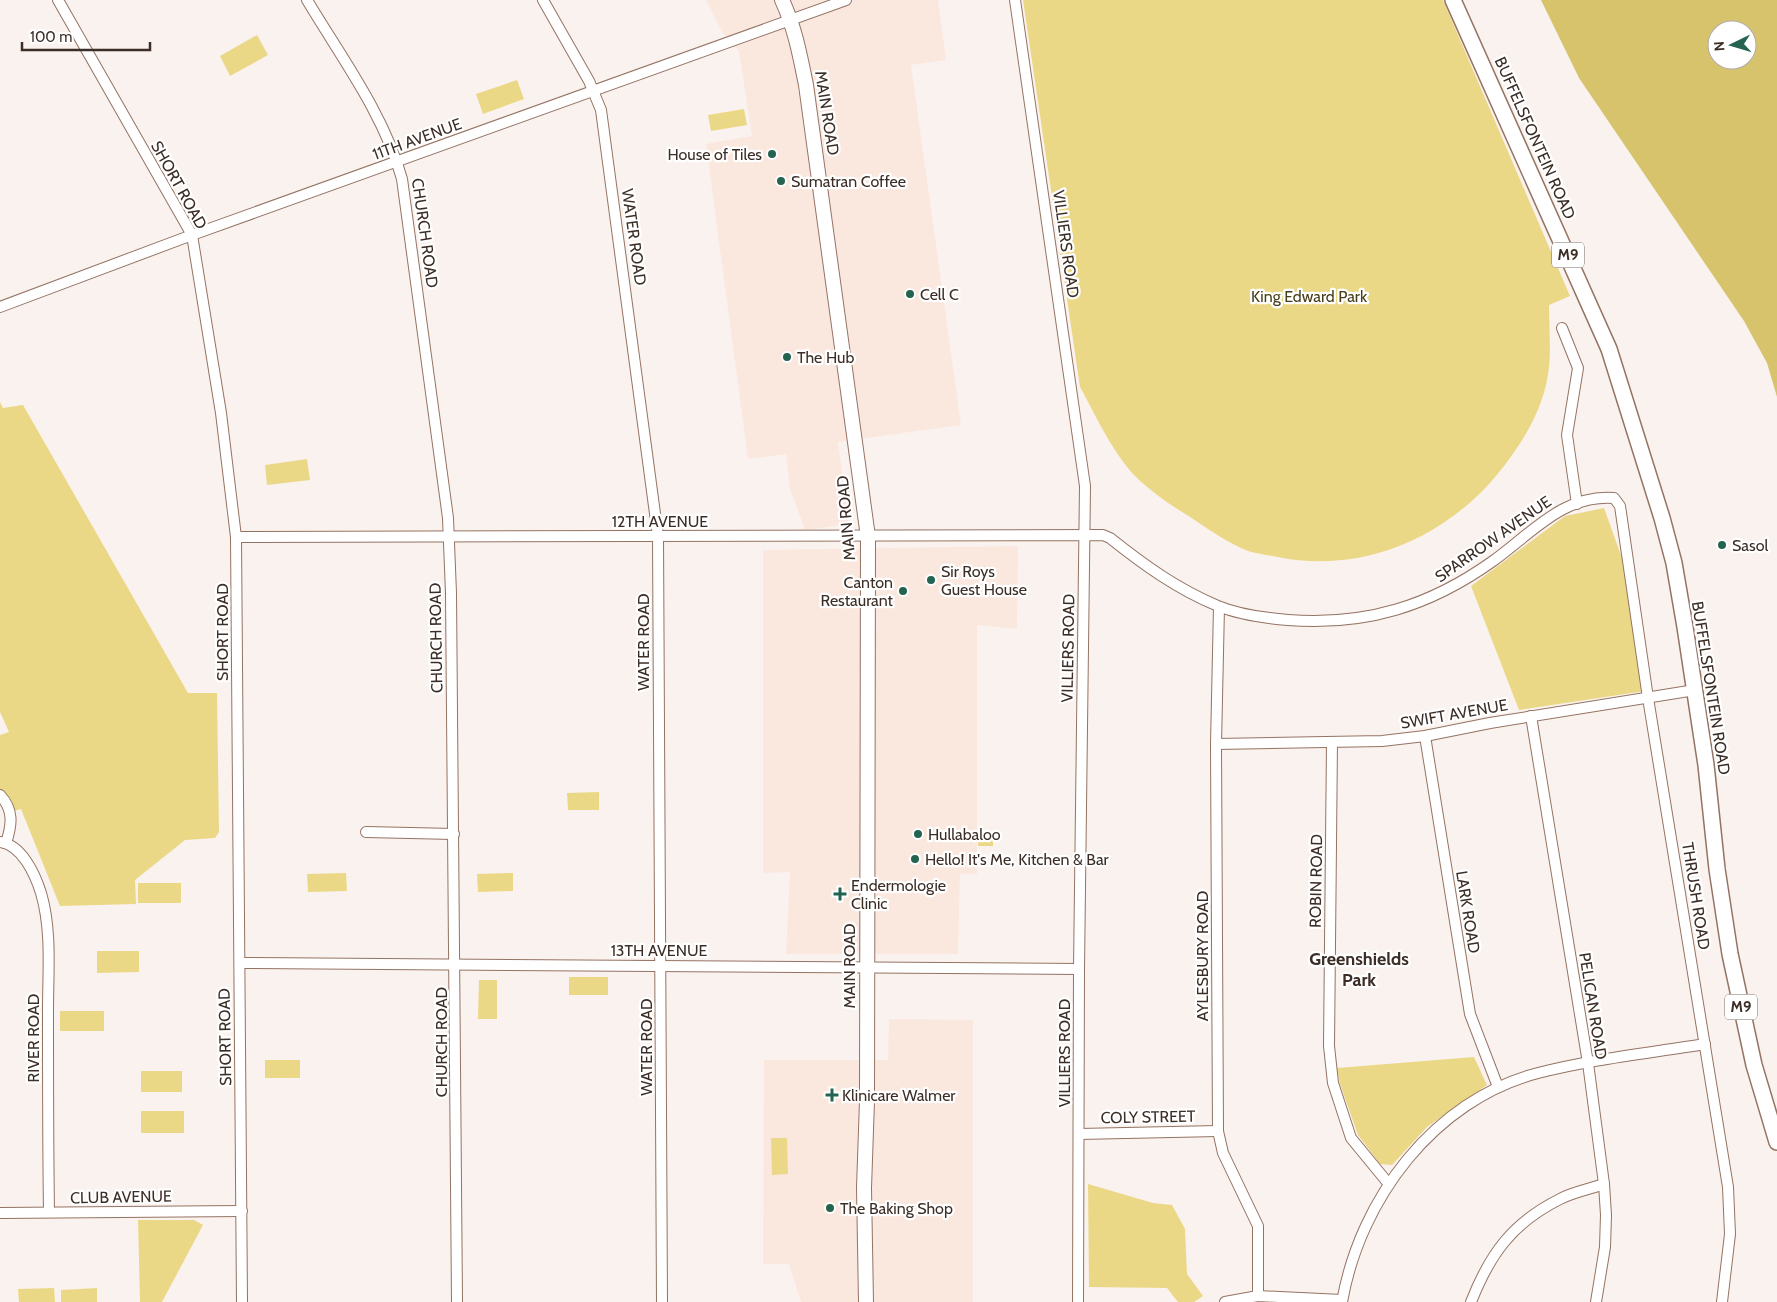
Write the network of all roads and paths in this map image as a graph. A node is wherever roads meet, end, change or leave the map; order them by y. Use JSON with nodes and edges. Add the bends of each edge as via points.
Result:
{"nodes":[{"id":1,"x":58,"y":0,"type":"edge"},
{"id":2,"x":307,"y":0,"type":"edge"},
{"id":3,"x":543,"y":0,"type":"edge"},
{"id":4,"x":782,"y":0,"type":"edge"},
{"id":5,"x":846,"y":0,"type":"edge"},
{"id":6,"x":1015,"y":0,"type":"edge"},
{"id":7,"x":1455,"y":1,"type":"edge"},
{"id":8,"x":791,"y":19,"type":"junction"},
{"id":9,"x":594,"y":92,"type":"junction"},
{"id":10,"x":397,"y":162,"type":"junction"},
{"id":11,"x":192,"y":235,"type":"junction"},
{"id":12,"x":0,"y":307,"type":"edge"},
{"id":13,"x":1562,"y":328,"type":"dead end"},
{"id":14,"x":1614,"y":498,"type":"joint"},
{"id":15,"x":1577,"y":504,"type":"junction"},
{"id":16,"x":1084,"y":535,"type":"junction"},
{"id":17,"x":658,"y":536,"type":"junction"},
{"id":18,"x":236,"y":537,"type":"junction"},
{"id":19,"x":448,"y":537,"type":"junction"},
{"id":20,"x":868,"y":537,"type":"junction"},
{"id":21,"x":1219,"y":607,"type":"junction"},
{"id":22,"x":1691,"y":691,"type":"junction"},
{"id":23,"x":1648,"y":698,"type":"junction"},
{"id":24,"x":1531,"y":716,"type":"junction"},
{"id":25,"x":1426,"y":736,"type":"junction"},
{"id":26,"x":1332,"y":742,"type":"junction"},
{"id":27,"x":1216,"y":744,"type":"junction"},
{"id":28,"x":0,"y":795,"type":"edge"},
{"id":29,"x":366,"y":832,"type":"dead end"},
{"id":30,"x":454,"y":834,"type":"junction"},
{"id":31,"x":3,"y":843,"type":"edge"},
{"id":32,"x":240,"y":963,"type":"junction"},
{"id":33,"x":455,"y":964,"type":"junction"},
{"id":34,"x":660,"y":964,"type":"junction"},
{"id":35,"x":866,"y":968,"type":"junction"},
{"id":36,"x":1079,"y":969,"type":"junction"},
{"id":37,"x":1705,"y":1044,"type":"junction"},
{"id":38,"x":1588,"y":1063,"type":"junction"},
{"id":39,"x":1498,"y":1087,"type":"junction"},
{"id":40,"x":868,"y":1101,"type":"junction"},
{"id":41,"x":1218,"y":1131,"type":"junction"},
{"id":42,"x":1079,"y":1134,"type":"junction"},
{"id":43,"x":1777,"y":1142,"type":"edge"},
{"id":44,"x":1388,"y":1183,"type":"junction"},
{"id":45,"x":1604,"y":1184,"type":"junction"},
{"id":46,"x":242,"y":1210,"type":"junction"},
{"id":47,"x":49,"y":1212,"type":"junction"},
{"id":48,"x":0,"y":1213,"type":"edge"},
{"id":49,"x":1258,"y":1296,"type":"junction"},
{"id":50,"x":1342,"y":1301,"type":"edge"},
{"id":51,"x":242,"y":1302,"type":"edge"},
{"id":52,"x":456,"y":1302,"type":"edge"},
{"id":53,"x":662,"y":1302,"type":"edge"},
{"id":54,"x":866,"y":1302,"type":"edge"},
{"id":55,"x":874,"y":1302,"type":"edge"},
{"id":56,"x":1078,"y":1302,"type":"edge"},
{"id":57,"x":1225,"y":1302,"type":"edge"},
{"id":58,"x":1471,"y":1302,"type":"edge"},
{"id":59,"x":1596,"y":1302,"type":"edge"},
{"id":60,"x":1722,"y":1302,"type":"edge"}],
"edges":[{"from":1,"to":11,"type":"street","name":"SHORT ROAD"},
{"from":2,"to":10,"type":"street","name":"CHURCH ROAD","via":[[366,98]]},
{"from":3,"to":9,"type":"street","name":"WATER ROAD"},
{"from":4,"to":8,"type":"main road","name":"MAIN ROAD"},
{"from":5,"to":8,"type":"street","name":"11TH AVENUE"},
{"from":6,"to":16,"type":"street","name":"VILLIERS ROAD","via":[[1083,462]]},
{"from":7,"to":22,"type":"main road","name":"BUFFELSFONTEIN ROAD","number":"M9","via":[[1612,356],[1674,563]]},
{"from":8,"to":9,"type":"street","name":"11TH AVENUE"},
{"from":8,"to":20,"type":"main road","name":"MAIN ROAD","via":[[806,85]]},
{"from":9,"to":10,"type":"street","name":"11TH AVENUE"},
{"from":9,"to":17,"type":"street","name":"WATER ROAD","via":[[604,125]]},
{"from":10,"to":11,"type":"street","name":"11TH AVENUE"},
{"from":10,"to":19,"type":"street","name":"CHURCH ROAD","via":[[405,195]]},
{"from":11,"to":12,"type":"street","name":"11TH AVENUE"},
{"from":11,"to":18,"type":"street","name":"SHORT ROAD","via":[[210,333]]},
{"from":13,"to":15,"type":"street","via":[[1578,368],[1567,435]]},
{"from":14,"to":15,"type":"street","name":"SPARROW AVENUE"},
{"from":14,"to":23,"type":"street","name":"THRUSH ROAD","via":[[1620,506]]},
{"from":15,"to":21,"type":"street","name":"SPARROW AVENUE","via":[[1561,509],[1538,524],[1465,581],[1432,598],[1392,611],[1349,621],[1310,622],[1248,615]]},
{"from":16,"to":20,"type":"street","name":"12TH AVENUE"},
{"from":16,"to":21,"type":"street","name":"SPARROW AVENUE","via":[[1107,536],[1152,572]]},
{"from":16,"to":36,"type":"street","name":"VILLIERS ROAD"},
{"from":17,"to":19,"type":"street","name":"12TH AVENUE"},
{"from":17,"to":20,"type":"street","name":"12TH AVENUE"},
{"from":17,"to":34,"type":"street","name":"WATER ROAD"},
{"from":18,"to":19,"type":"street","name":"12TH AVENUE"},
{"from":18,"to":32,"type":"street","name":"SHORT ROAD"},
{"from":19,"to":30,"type":"street","name":"CHURCH ROAD"},
{"from":20,"to":35,"type":"main road","name":"MAIN ROAD"},
{"from":21,"to":27,"type":"street","name":"AYLESBURY ROAD"},
{"from":22,"to":23,"type":"street","name":"SWIFT AVENUE"},
{"from":22,"to":43,"type":"main road","name":"BUFFELSFONTEIN ROAD","number":"M9","via":[[1710,848],[1718,869],[1730,954],[1745,1027]]},
{"from":23,"to":24,"type":"street","name":"SWIFT AVENUE"},
{"from":23,"to":37,"type":"street","name":"THRUSH ROAD"},
{"from":24,"to":25,"type":"street","name":"SWIFT AVENUE"},
{"from":24,"to":38,"type":"street","name":"PELICAN ROAD"},
{"from":25,"to":26,"type":"street","name":"SWIFT AVENUE"},
{"from":25,"to":39,"type":"street","name":"LARK ROAD","via":[[1470,1014]]},
{"from":26,"to":27,"type":"street","name":"SWIFT AVENUE"},
{"from":26,"to":44,"type":"street","name":"ROBIN ROAD","via":[[1329,1046],[1333,1083],[1351,1138]]},
{"from":27,"to":41,"type":"street","name":"AYLESBURY ROAD"},
{"from":28,"to":31,"type":"street","via":[[10,810],[12,822]]},
{"from":29,"to":30,"type":"street"},
{"from":30,"to":33,"type":"street","name":"CHURCH ROAD"},
{"from":31,"to":47,"type":"street","name":"RIVER ROAD","via":[[30,867],[41,893],[47,928]]},
{"from":32,"to":33,"type":"street","name":"13TH AVENUE"},
{"from":32,"to":46,"type":"street","name":"SHORT ROAD"},
{"from":33,"to":34,"type":"street","name":"13TH AVENUE"},
{"from":33,"to":52,"type":"street","name":"CHURCH ROAD"},
{"from":34,"to":35,"type":"street","name":"13TH AVENUE"},
{"from":34,"to":53,"type":"street","name":"WATER ROAD"},
{"from":35,"to":36,"type":"street","name":"13TH AVENUE"},
{"from":35,"to":40,"type":"main road","name":"MAIN ROAD"},
{"from":36,"to":42,"type":"street","name":"VILLIERS ROAD"},
{"from":37,"to":38,"type":"street"},
{"from":37,"to":60,"type":"street","name":"THRUSH ROAD","via":[[1728,1187],[1730,1234]]},
{"from":38,"to":39,"type":"street","via":[[1537,1073]]},
{"from":38,"to":45,"type":"street","name":"PELICAN ROAD"},
{"from":39,"to":44,"type":"street","via":[[1434,1132]]},
{"from":40,"to":54,"type":"main road","name":"MAIN ROAD","via":[[864,1188]]},
{"from":40,"to":55,"type":"main road","name":"MAIN ROAD"},
{"from":41,"to":42,"type":"street","name":"COLY STREET"},
{"from":41,"to":49,"type":"street","name":"AYLESBURY ROAD","via":[[1223,1152],[1258,1226]]},
{"from":42,"to":56,"type":"street","name":"VILLIERS ROAD"},
{"from":44,"to":50,"type":"street","via":[[1356,1249]]},
{"from":45,"to":58,"type":"street","via":[[1561,1198],[1516,1229],[1494,1254]]},
{"from":45,"to":59,"type":"street","name":"PELICAN ROAD","via":[[1605,1247]]},
{"from":46,"to":47,"type":"street","name":"CLUB AVENUE"},
{"from":46,"to":51,"type":"street","name":"SHORT ROAD"},
{"from":47,"to":48,"type":"street","name":"CLUB AVENUE"},
{"from":49,"to":50,"type":"street"},
{"from":49,"to":57,"type":"street"}]}
